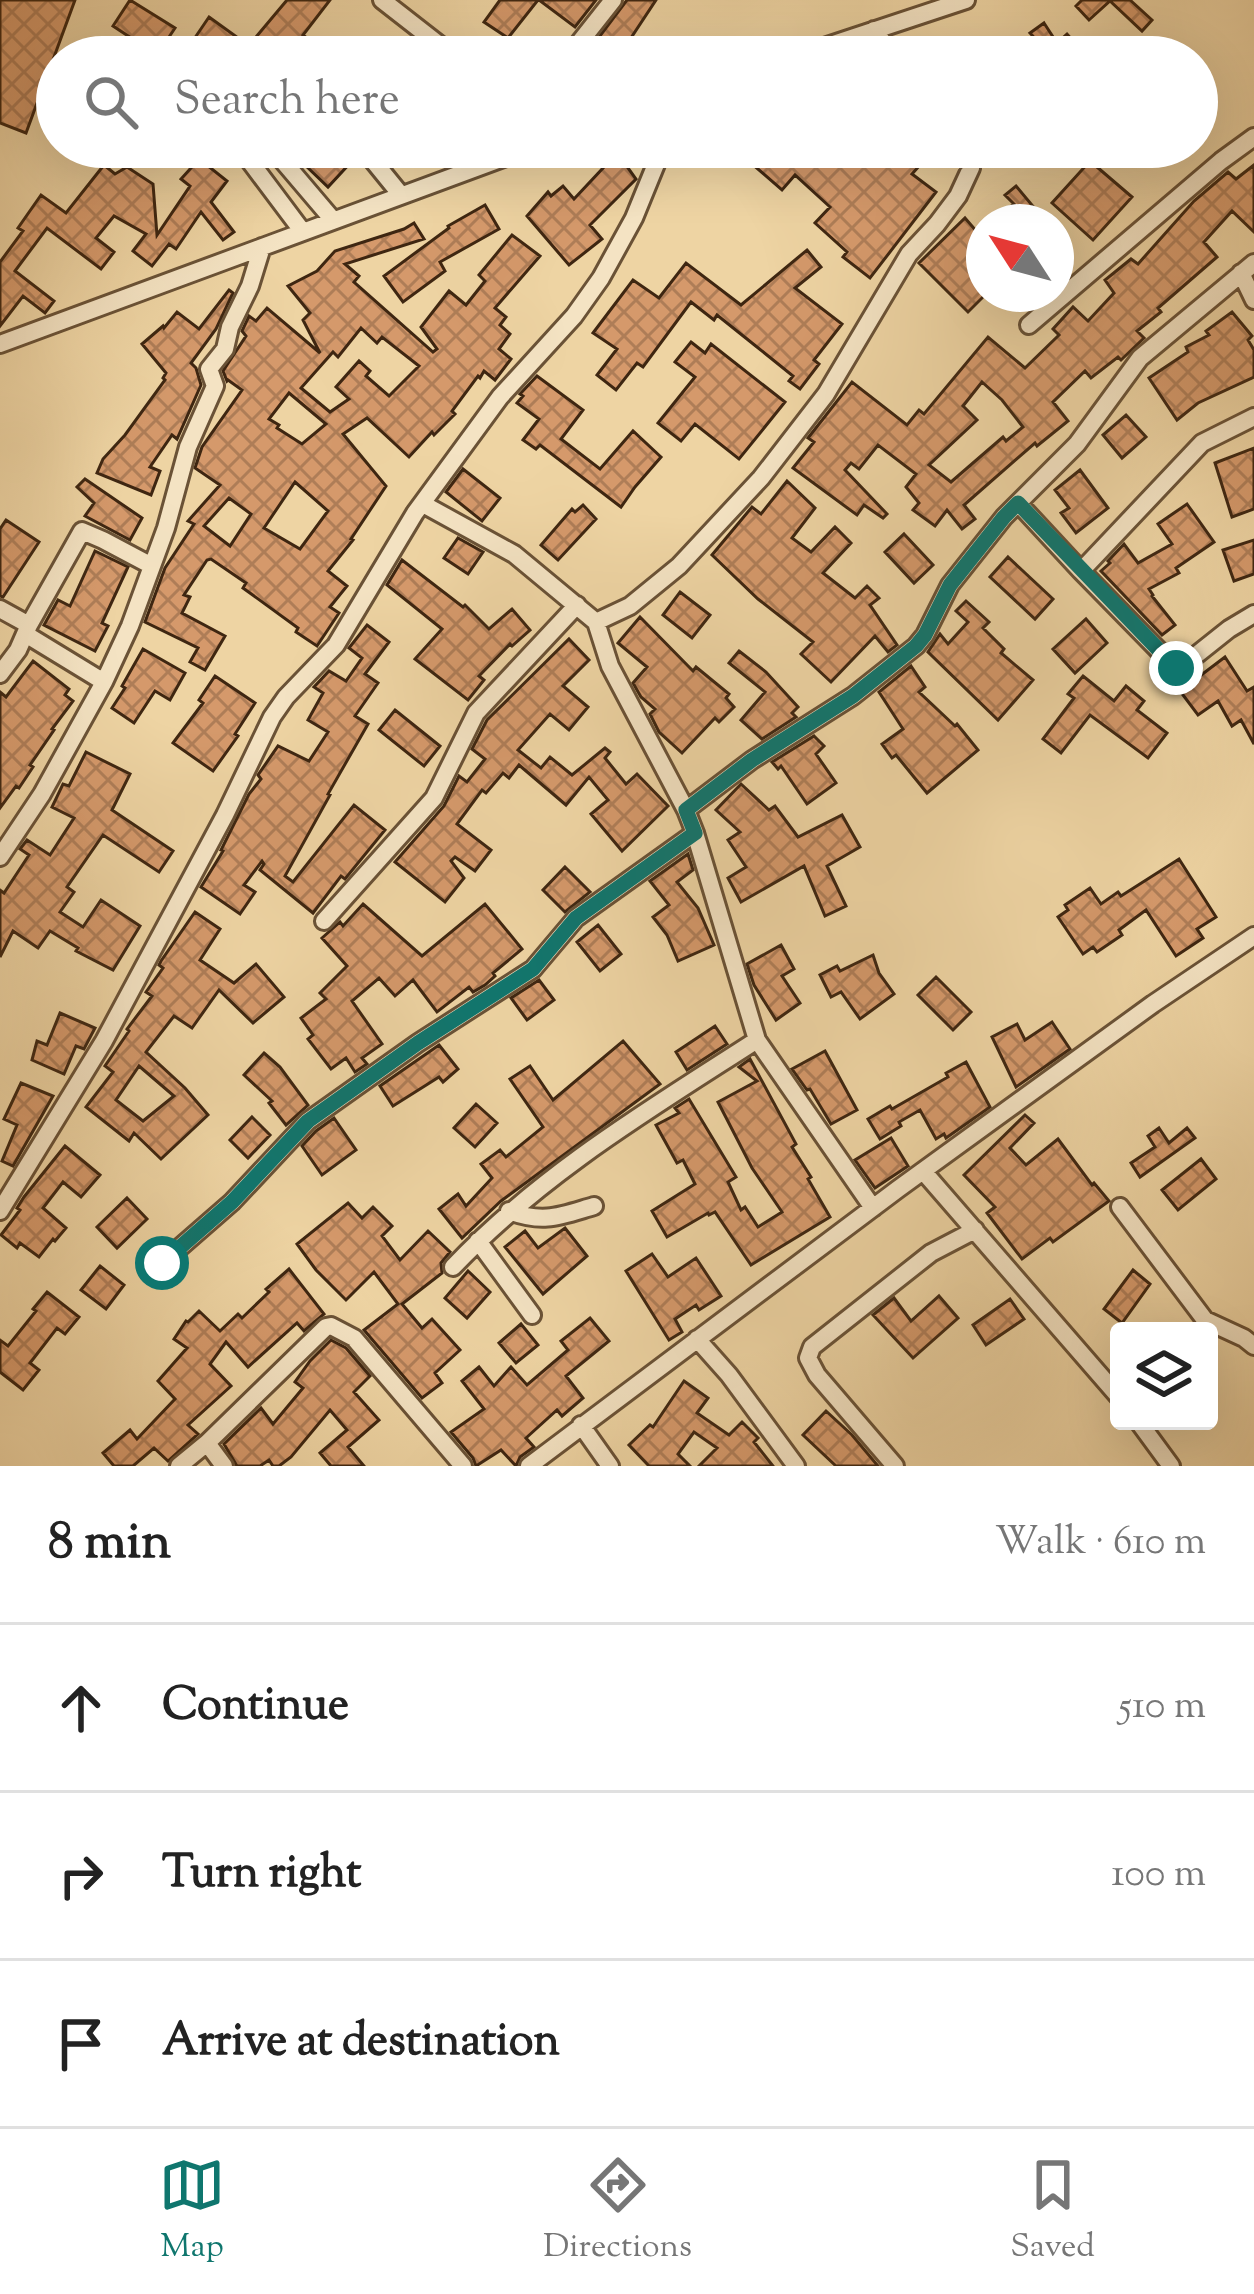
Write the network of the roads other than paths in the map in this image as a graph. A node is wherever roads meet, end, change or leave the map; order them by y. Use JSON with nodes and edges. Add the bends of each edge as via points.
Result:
{"nodes":[{"id":1,"x":382,"y":0,"type":"edge"},
{"id":2,"x":613,"y":0,"type":"edge"},
{"id":3,"x":966,"y":0,"type":"edge"},
{"id":4,"x":874,"y":30,"type":"junction"},
{"id":5,"x":428,"y":36,"type":"edge"},
{"id":6,"x":585,"y":36,"type":"edge"},
{"id":7,"x":856,"y":36,"type":"edge"},
{"id":8,"x":878,"y":36,"type":"edge"},
{"id":9,"x":1254,"y":137,"type":"edge"},
{"id":10,"x":1218,"y":164,"type":"edge"},
{"id":11,"x":255,"y":168,"type":"edge"},
{"id":12,"x":289,"y":168,"type":"edge"},
{"id":13,"x":379,"y":168,"type":"edge"},
{"id":14,"x":475,"y":168,"type":"edge"},
{"id":15,"x":654,"y":168,"type":"edge"},
{"id":16,"x":971,"y":168,"type":"edge"},
{"id":17,"x":1214,"y":168,"type":"edge"},
{"id":18,"x":401,"y":195,"type":"junction"},
{"id":19,"x":333,"y":220,"type":"junction"},
{"id":20,"x":300,"y":228,"type":"dead end"},
{"id":21,"x":262,"y":247,"type":"junction"},
{"id":22,"x":1248,"y":268,"type":"edge"},
{"id":23,"x":1254,"y":300,"type":"edge"},
{"id":24,"x":1029,"y":325,"type":"dead end"},
{"id":25,"x":0,"y":344,"type":"edge"},
{"id":26,"x":1254,"y":417,"type":"edge"},
{"id":27,"x":1018,"y":503,"type":"junction"},
{"id":28,"x":423,"y":504,"type":"junction"},
{"id":29,"x":152,"y":566,"type":"junction"},
{"id":30,"x":1081,"y":572,"type":"junction"},
{"id":31,"x":577,"y":605,"type":"junction"},
{"id":32,"x":0,"y":609,"type":"edge"},
{"id":33,"x":1254,"y":614,"type":"edge"},
{"id":34,"x":596,"y":622,"type":"junction"},
{"id":35,"x":28,"y":630,"type":"junction"},
{"id":36,"x":0,"y":674,"type":"edge"},
{"id":37,"x":104,"y":682,"type":"junction"},
{"id":38,"x":686,"y":810,"type":"junction"},
{"id":39,"x":695,"y":833,"type":"junction"},
{"id":40,"x":0,"y":857,"type":"edge"},
{"id":41,"x":324,"y":921,"type":"dead end"},
{"id":42,"x":1254,"y":936,"type":"edge"},
{"id":43,"x":757,"y":1040,"type":"junction"},
{"id":44,"x":923,"y":1171,"type":"junction"},
{"id":45,"x":3,"y":1202,"type":"edge"},
{"id":46,"x":594,"y":1206,"type":"dead end"},
{"id":47,"x":1120,"y":1207,"type":"dead end"},
{"id":48,"x":873,"y":1208,"type":"junction"},
{"id":49,"x":509,"y":1211,"type":"junction"},
{"id":50,"x":975,"y":1231,"type":"junction"},
{"id":51,"x":478,"y":1241,"type":"junction"},
{"id":52,"x":162,"y":1263,"type":"dead end"},
{"id":53,"x":453,"y":1267,"type":"dead end"},
{"id":54,"x":532,"y":1316,"type":"dead end"},
{"id":55,"x":1251,"y":1337,"type":"edge"},
{"id":56,"x":698,"y":1339,"type":"junction"},
{"id":57,"x":1110,"y":1387,"type":"edge"},
{"id":58,"x":580,"y":1425,"type":"junction"},
{"id":59,"x":1145,"y":1430,"type":"edge"},
{"id":60,"x":208,"y":1443,"type":"junction"},
{"id":61,"x":179,"y":1466,"type":"edge"},
{"id":62,"x":224,"y":1466,"type":"edge"},
{"id":63,"x":463,"y":1466,"type":"edge"},
{"id":64,"x":529,"y":1466,"type":"edge"},
{"id":65,"x":610,"y":1466,"type":"edge"},
{"id":66,"x":796,"y":1466,"type":"edge"},
{"id":67,"x":895,"y":1466,"type":"edge"},
{"id":68,"x":1171,"y":1466,"type":"edge"}],
"edges":[{"from":1,"to":5,"type":"street"},
{"from":2,"to":6,"type":"street"},
{"from":3,"to":4,"type":"street"},
{"from":4,"to":7,"type":"street"},
{"from":4,"to":8,"type":"street"},
{"from":9,"to":10,"type":"street"},
{"from":11,"to":20,"type":"street"},
{"from":12,"to":19,"type":"street"},
{"from":13,"to":18,"type":"street"},
{"from":14,"to":18,"type":"street"},
{"from":15,"to":28,"type":"street","via":[[601,278]]},
{"from":16,"to":34,"type":"street","via":[[826,394],[761,478],[679,566]]},
{"from":17,"to":24,"type":"street"},
{"from":18,"to":19,"type":"street"},
{"from":19,"to":21,"type":"street"},
{"from":21,"to":25,"type":"street"},
{"from":21,"to":29,"type":"street","via":[[225,349],[209,369],[215,386]]},
{"from":22,"to":23,"type":"street"},
{"from":22,"to":27,"type":"street","via":[[1140,358],[1077,444]]},
{"from":26,"to":30,"type":"street","via":[[1202,443]]},
{"from":27,"to":30,"type":"street"},
{"from":27,"to":38,"type":"street","via":[[950,585],[916,646]]},
{"from":28,"to":31,"type":"street","via":[[514,554]]},
{"from":28,"to":45,"type":"street","via":[[336,644],[272,717],[104,1041]]},
{"from":29,"to":35,"type":"street","via":[[82,532]]},
{"from":29,"to":37,"type":"street"},
{"from":30,"to":33,"type":"street","via":[[1176,668]]},
{"from":31,"to":34,"type":"street"},
{"from":31,"to":41,"type":"street","via":[[476,712],[434,798]]},
{"from":32,"to":35,"type":"street"},
{"from":34,"to":38,"type":"street","via":[[610,666]]},
{"from":35,"to":36,"type":"street"},
{"from":35,"to":37,"type":"street"},
{"from":37,"to":40,"type":"street"},
{"from":38,"to":39,"type":"street"},
{"from":39,"to":43,"type":"street"},
{"from":39,"to":52,"type":"street","via":[[576,918],[533,969],[308,1121]]},
{"from":42,"to":44,"type":"street"},
{"from":43,"to":48,"type":"street"},
{"from":43,"to":49,"type":"street","via":[[583,1152]]},
{"from":44,"to":48,"type":"street"},
{"from":44,"to":50,"type":"street"},
{"from":46,"to":49,"type":"street","via":[[531,1220]]},
{"from":47,"to":55,"type":"street","via":[[1204,1319]]},
{"from":48,"to":56,"type":"street"},
{"from":49,"to":51,"type":"street"},
{"from":50,"to":57,"type":"street"},
{"from":50,"to":67,"type":"street","via":[[932,1253],[808,1358]]},
{"from":51,"to":53,"type":"street"},
{"from":51,"to":54,"type":"street"},
{"from":56,"to":58,"type":"street"},
{"from":56,"to":66,"type":"street"},
{"from":58,"to":64,"type":"street"},
{"from":58,"to":65,"type":"street"},
{"from":59,"to":68,"type":"street"},
{"from":60,"to":61,"type":"street"},
{"from":60,"to":62,"type":"street"},
{"from":60,"to":63,"type":"street","via":[[331,1326],[354,1338]]}]}
